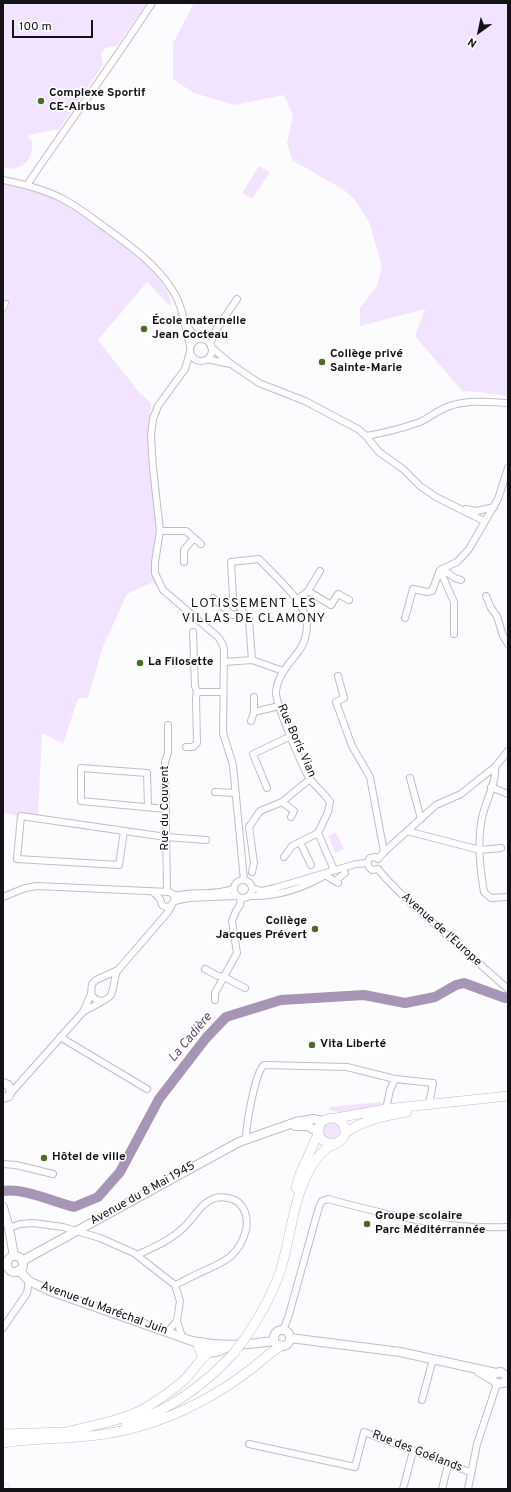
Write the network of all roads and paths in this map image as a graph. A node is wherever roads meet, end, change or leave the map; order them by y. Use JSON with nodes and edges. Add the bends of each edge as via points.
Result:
{"nodes":[{"id":1,"x":152,"y":3,"type":"edge"},
{"id":2,"x":3,"y":180,"type":"edge"},
{"id":3,"x":27,"y":185,"type":"junction"},
{"id":4,"x":237,"y":299,"type":"dead end"},
{"id":5,"x":6,"y":303,"type":"dead end"},
{"id":6,"x":3,"y":309,"type":"edge"},
{"id":7,"x":184,"y":322,"type":"junction"},
{"id":8,"x":206,"y":342,"type":"junction"},
{"id":9,"x":190,"y":349,"type":"junction"},
{"id":10,"x":207,"y":359,"type":"junction"},
{"id":11,"x":196,"y":360,"type":"junction"},
{"id":12,"x":231,"y":364,"type":"junction"},
{"id":13,"x":185,"y":368,"type":"junction"},
{"id":14,"x":508,"y":403,"type":"edge"},
{"id":15,"x":366,"y":436,"type":"junction"},
{"id":16,"x":508,"y":468,"type":"edge"},
{"id":17,"x":494,"y":507,"type":"junction"},
{"id":18,"x":460,"y":508,"type":"junction"},
{"id":19,"x":484,"y":521,"type":"junction"},
{"id":20,"x":160,"y":531,"type":"junction"},
{"id":21,"x":194,"y":538,"type":"junction"},
{"id":22,"x":201,"y":544,"type":"dead end"},
{"id":23,"x":184,"y":562,"type":"dead end"},
{"id":24,"x":442,"y":569,"type":"junction"},
{"id":25,"x":320,"y":571,"type":"dead end"},
{"id":26,"x":461,"y":580,"type":"dead end"},
{"id":27,"x":308,"y":591,"type":"junction"},
{"id":28,"x":486,"y":596,"type":"dead end"},
{"id":29,"x":213,"y":598,"type":"dead end"},
{"id":30,"x":297,"y":600,"type":"junction"},
{"id":31,"x":349,"y":600,"type":"dead end"},
{"id":32,"x":244,"y":613,"type":"junction"},
{"id":33,"x":405,"y":618,"type":"dead end"},
{"id":34,"x":193,"y":632,"type":"dead end"},
{"id":35,"x":454,"y":634,"type":"dead end"},
{"id":36,"x":508,"y":644,"type":"edge"},
{"id":37,"x":252,"y":660,"type":"junction"},
{"id":38,"x":224,"y":662,"type":"junction"},
{"id":39,"x":283,"y":671,"type":"junction"},
{"id":40,"x":338,"y":676,"type":"dead end"},
{"id":41,"x":197,"y":692,"type":"junction"},
{"id":42,"x":223,"y":692,"type":"junction"},
{"id":43,"x":254,"y":697,"type":"dead end"},
{"id":44,"x":278,"y":706,"type":"junction"},
{"id":45,"x":254,"y":712,"type":"junction"},
{"id":46,"x":251,"y":721,"type":"dead end"},
{"id":47,"x":168,"y":725,"type":"dead end"},
{"id":48,"x":291,"y":736,"type":"junction"},
{"id":49,"x":186,"y":747,"type":"dead end"},
{"id":50,"x":508,"y":751,"type":"edge"},
{"id":51,"x":495,"y":767,"type":"junction"},
{"id":52,"x":483,"y":776,"type":"junction"},
{"id":53,"x":310,"y":778,"type":"junction"},
{"id":54,"x":410,"y":778,"type":"dead end"},
{"id":55,"x":491,"y":787,"type":"junction"},
{"id":56,"x":267,"y":788,"type":"dead end"},
{"id":57,"x":214,"y":792,"type":"dead end"},
{"id":58,"x":236,"y":793,"type":"junction"},
{"id":59,"x":508,"y":794,"type":"edge"},
{"id":60,"x":282,"y":802,"type":"junction"},
{"id":61,"x":148,"y":807,"type":"junction"},
{"id":62,"x":166,"y":809,"type":"junction"},
{"id":63,"x":291,"y":817,"type":"dead end"},
{"id":64,"x":421,"y":819,"type":"junction"},
{"id":65,"x":124,"y":831,"type":"junction"},
{"id":66,"x":407,"y":831,"type":"junction"},
{"id":67,"x":318,"y":833,"type":"junction"},
{"id":68,"x":166,"y":837,"type":"junction"},
{"id":69,"x":206,"y":840,"type":"dead end"},
{"id":70,"x":300,"y":842,"type":"junction"},
{"id":71,"x":501,"y":848,"type":"dead end"},
{"id":72,"x":480,"y":850,"type":"junction"},
{"id":73,"x":384,"y":852,"type":"junction"},
{"id":74,"x":284,"y":858,"type":"dead end"},
{"id":75,"x":378,"y":859,"type":"junction"},
{"id":76,"x":367,"y":863,"type":"junction"},
{"id":77,"x":311,"y":865,"type":"dead end"},
{"id":78,"x":378,"y":869,"type":"junction"},
{"id":79,"x":334,"y":870,"type":"junction"},
{"id":80,"x":252,"y":872,"type":"dead end"},
{"id":81,"x":345,"y":872,"type":"junction"},
{"id":82,"x":325,"y":875,"type":"junction"},
{"id":83,"x":244,"y":880,"type":"junction"},
{"id":84,"x":252,"y":888,"type":"junction"},
{"id":85,"x":234,"y":889,"type":"junction"},
{"id":86,"x":152,"y":892,"type":"junction"},
{"id":87,"x":166,"y":892,"type":"junction"},
{"id":88,"x":249,"y":896,"type":"junction"},
{"id":89,"x":3,"y":897,"type":"edge"},
{"id":90,"x":239,"y":897,"type":"junction"},
{"id":91,"x":508,"y":897,"type":"edge"},
{"id":92,"x":160,"y":899,"type":"junction"},
{"id":93,"x":171,"y":902,"type":"junction"},
{"id":94,"x":205,"y":969,"type":"dead end"},
{"id":95,"x":118,"y":970,"type":"junction"},
{"id":96,"x":224,"y":977,"type":"junction"},
{"id":97,"x":99,"y":980,"type":"junction"},
{"id":98,"x":245,"y":988,"type":"dead end"},
{"id":99,"x":508,"y":988,"type":"edge"},
{"id":100,"x":112,"y":990,"type":"junction"},
{"id":101,"x":91,"y":994,"type":"junction"},
{"id":102,"x":215,"y":1000,"type":"dead end"},
{"id":103,"x":101,"y":1001,"type":"junction"},
{"id":104,"x":83,"y":1012,"type":"junction"},
{"id":105,"x":60,"y":1037,"type":"junction"},
{"id":106,"x":395,"y":1079,"type":"junction"},
{"id":107,"x":9,"y":1084,"type":"edge"},
{"id":108,"x":147,"y":1089,"type":"dead end"},
{"id":109,"x":508,"y":1096,"type":"edge"},
{"id":110,"x":5,"y":1098,"type":"edge"},
{"id":111,"x":508,"y":1102,"type":"edge"},
{"id":112,"x":429,"y":1104,"type":"junction"},
{"id":113,"x":386,"y":1109,"type":"junction"},
{"id":114,"x":336,"y":1118,"type":"junction"},
{"id":115,"x":323,"y":1121,"type":"junction"},
{"id":116,"x":266,"y":1132,"type":"junction"},
{"id":117,"x":318,"y":1133,"type":"junction"},
{"id":118,"x":345,"y":1133,"type":"junction"},
{"id":119,"x":246,"y":1139,"type":"junction"},
{"id":120,"x":336,"y":1143,"type":"junction"},
{"id":121,"x":3,"y":1164,"type":"edge"},
{"id":122,"x":54,"y":1174,"type":"dead end"},
{"id":123,"x":3,"y":1207,"type":"edge"},
{"id":124,"x":508,"y":1227,"type":"edge"},
{"id":125,"x":9,"y":1228,"type":"junction"},
{"id":126,"x":77,"y":1231,"type":"junction"},
{"id":127,"x":287,"y":1240,"type":"junction"},
{"id":128,"x":136,"y":1255,"type":"junction"},
{"id":129,"x":14,"y":1256,"type":"junction"},
{"id":130,"x":22,"y":1261,"type":"junction"},
{"id":131,"x":5,"y":1264,"type":"edge"},
{"id":132,"x":19,"y":1270,"type":"junction"},
{"id":133,"x":29,"y":1281,"type":"junction"},
{"id":134,"x":175,"y":1285,"type":"junction"},
{"id":135,"x":178,"y":1321,"type":"junction"},
{"id":136,"x":3,"y":1328,"type":"edge"},
{"id":137,"x":283,"y":1330,"type":"junction"},
{"id":138,"x":166,"y":1332,"type":"junction"},
{"id":139,"x":182,"y":1337,"type":"junction"},
{"id":140,"x":290,"y":1338,"type":"junction"},
{"id":141,"x":195,"y":1343,"type":"junction"},
{"id":142,"x":277,"y":1343,"type":"junction"},
{"id":143,"x":218,"y":1345,"type":"junction"},
{"id":144,"x":232,"y":1350,"type":"junction"},
{"id":145,"x":205,"y":1355,"type":"junction"},
{"id":146,"x":433,"y":1359,"type":"junction"},
{"id":147,"x":501,"y":1379,"type":"edge"},
{"id":148,"x":422,"y":1400,"type":"dead end"},
{"id":149,"x":136,"y":1421,"type":"junction"},
{"id":150,"x":67,"y":1432,"type":"junction"},
{"id":151,"x":3,"y":1434,"type":"edge"},
{"id":152,"x":81,"y":1437,"type":"junction"},
{"id":153,"x":3,"y":1443,"type":"edge"},
{"id":154,"x":249,"y":1444,"type":"dead end"},
{"id":155,"x":413,"y":1451,"type":"junction"},
{"id":156,"x":448,"y":1465,"type":"junction"},
{"id":157,"x":470,"y":1472,"type":"junction"},
{"id":158,"x":3,"y":1487,"type":"edge"},
{"id":159,"x":467,"y":1488,"type":"edge"},
{"id":160,"x":7,"y":1489,"type":"edge"},
{"id":161,"x":403,"y":1489,"type":"edge"},
{"id":162,"x":442,"y":1489,"type":"edge"}],
"edges":[{"from":1,"to":3,"type":"street"},
{"from":2,"to":3,"type":"street"},
{"from":3,"to":7,"type":"street","via":[[74,205],[135,251],[174,291]]},
{"from":4,"to":8,"type":"street"},
{"from":5,"to":6,"type":"street"},
{"from":7,"to":8,"type":"street","via":[[189,330]]},
{"from":7,"to":9,"type":"street"},
{"from":8,"to":9,"type":"street","via":[[194,341]]},
{"from":8,"to":10,"type":"street","via":[[211,354]]},
{"from":8,"to":12,"type":"street"},
{"from":9,"to":11,"type":"street"},
{"from":9,"to":13,"type":"street"},
{"from":10,"to":11,"type":"street"},
{"from":10,"to":12,"type":"street"},
{"from":11,"to":13,"type":"street"},
{"from":12,"to":15,"type":"street","via":[[259,383],[315,406]]},
{"from":13,"to":20,"type":"street","via":[[158,406],[153,419],[153,468]]},
{"from":14,"to":15,"type":"street","via":[[467,402],[452,405],[421,421]]},
{"from":15,"to":18,"type":"street","via":[[379,452],[403,469],[420,486]]},
{"from":16,"to":17,"type":"street"},
{"from":17,"to":18,"type":"street","via":[[477,511]]},
{"from":17,"to":19,"type":"street"},
{"from":18,"to":19,"type":"street"},
{"from":19,"to":24,"type":"street","via":[[463,557]]},
{"from":20,"to":21,"type":"street","via":[[186,531]]},
{"from":20,"to":38,"type":"street","via":[[154,562],[155,573],[163,590],[218,637],[222,643]]},
{"from":21,"to":22,"type":"street"},
{"from":21,"to":23,"type":"street","via":[[184,550]]},
{"from":24,"to":26,"type":"street"},
{"from":24,"to":33,"type":"street","via":[[438,572],[432,591],[414,589]]},
{"from":24,"to":35,"type":"street","via":[[442,577],[454,602]]},
{"from":25,"to":27,"type":"street"},
{"from":27,"to":30,"type":"street"},
{"from":27,"to":31,"type":"street","via":[[331,605],[338,594]]},
{"from":28,"to":36,"type":"street"},
{"from":29,"to":32,"type":"street","via":[[232,615]]},
{"from":30,"to":32,"type":"street","name":"Rue Boris Vian","via":[[259,559],[230,562],[233,598]]},
{"from":30,"to":39,"type":"street","name":"Rue Boris Vian","via":[[305,613],[307,633],[301,648]]},
{"from":32,"to":37,"type":"street","via":[[249,620]]},
{"from":34,"to":41,"type":"street"},
{"from":37,"to":38,"type":"street"},
{"from":37,"to":39,"type":"street"},
{"from":38,"to":42,"type":"street"},
{"from":39,"to":44,"type":"street","name":"Rue Boris Vian","via":[[276,692]]},
{"from":40,"to":73,"type":"street","via":[[344,698],[336,702],[352,746],[370,778]]},
{"from":41,"to":42,"type":"street"},
{"from":41,"to":49,"type":"street","via":[[197,743],[193,747]]},
{"from":42,"to":58,"type":"street","via":[[223,733],[234,765]]},
{"from":43,"to":45,"type":"street"},
{"from":44,"to":45,"type":"street"},
{"from":44,"to":48,"type":"street","name":"Rue Boris Vian"},
{"from":45,"to":46,"type":"street"},
{"from":47,"to":62,"type":"street","name":"Rue du Couvent","via":[[168,753],[165,762]]},
{"from":48,"to":53,"type":"street","name":"Rue Boris Vian"},
{"from":48,"to":56,"type":"street","via":[[253,754]]},
{"from":50,"to":51,"type":"street"},
{"from":51,"to":52,"type":"street"},
{"from":51,"to":55,"type":"street","via":[[496,774]]},
{"from":52,"to":55,"type":"street"},
{"from":52,"to":64,"type":"street","via":[[461,794],[436,805]]},
{"from":53,"to":60,"type":"street"},
{"from":53,"to":67,"type":"street","name":"Rue Boris Vian","via":[[330,802]]},
{"from":54,"to":64,"type":"street"},
{"from":55,"to":59,"type":"street"},
{"from":55,"to":72,"type":"street","via":[[482,818]]},
{"from":57,"to":58,"type":"street"},
{"from":58,"to":83,"type":"street"},
{"from":60,"to":63,"type":"street","via":[[294,811]]},
{"from":60,"to":80,"type":"street","via":[[260,811],[249,827],[254,863]]},
{"from":61,"to":61,"type":"street","via":[[81,801],[81,768],[147,773]]},
{"from":61,"to":62,"type":"street"},
{"from":62,"to":68,"type":"street","name":"Rue du Couvent"},
{"from":64,"to":66,"type":"street"},
{"from":65,"to":65,"type":"street","via":[[21,816],[17,859],[119,865]]},
{"from":65,"to":68,"type":"street"},
{"from":66,"to":72,"type":"street"},
{"from":66,"to":73,"type":"street"},
{"from":67,"to":70,"type":"street"},
{"from":67,"to":79,"type":"street"},
{"from":68,"to":69,"type":"street"},
{"from":68,"to":87,"type":"street","name":"Rue du Couvent"},
{"from":70,"to":74,"type":"street","via":[[292,846]]},
{"from":70,"to":77,"type":"street"},
{"from":71,"to":72,"type":"street"},
{"from":72,"to":91,"type":"street","via":[[484,892],[491,898]]},
{"from":73,"to":75,"type":"street"},
{"from":75,"to":76,"type":"street","via":[[372,857]]},
{"from":75,"to":78,"type":"street"},
{"from":76,"to":78,"type":"street","via":[[370,869]]},
{"from":76,"to":81,"type":"street","via":[[356,864]]},
{"from":78,"to":99,"type":"street","name":"Avenue de l'Europe","via":[[403,896]]},
{"from":79,"to":81,"type":"street"},
{"from":79,"to":82,"type":"street"},
{"from":79,"to":84,"type":"street","via":[[262,891]]},
{"from":81,"to":82,"type":"street","via":[[337,882]]},
{"from":82,"to":88,"type":"street","via":[[277,894]]},
{"from":83,"to":84,"type":"street"},
{"from":83,"to":85,"type":"street","via":[[236,883]]},
{"from":84,"to":88,"type":"street"},
{"from":85,"to":90,"type":"street"},
{"from":85,"to":93,"type":"street","via":[[225,892],[186,893]]},
{"from":86,"to":87,"type":"street"},
{"from":86,"to":89,"type":"street","via":[[37,886]]},
{"from":86,"to":92,"type":"street"},
{"from":87,"to":92,"type":"street"},
{"from":87,"to":93,"type":"street","via":[[171,893]]},
{"from":88,"to":90,"type":"street"},
{"from":90,"to":93,"type":"street","via":[[188,898]]},
{"from":90,"to":96,"type":"street","via":[[240,905],[232,921],[238,947],[237,954]]},
{"from":92,"to":93,"type":"street","via":[[161,903]]},
{"from":93,"to":95,"type":"street","via":[[162,919]]},
{"from":94,"to":96,"type":"street"},
{"from":95,"to":97,"type":"street"},
{"from":95,"to":100,"type":"street"},
{"from":96,"to":98,"type":"street"},
{"from":96,"to":102,"type":"street","via":[[215,993]]},
{"from":97,"to":100,"type":"street","via":[[108,982]]},
{"from":97,"to":101,"type":"street","via":[[92,984]]},
{"from":100,"to":103,"type":"street","via":[[108,999]]},
{"from":101,"to":103,"type":"street"},
{"from":101,"to":104,"type":"street"},
{"from":103,"to":104,"type":"street"},
{"from":104,"to":105,"type":"street"},
{"from":105,"to":107,"type":"street"},
{"from":105,"to":108,"type":"street"},
{"from":106,"to":112,"type":"street","via":[[433,1083]]},
{"from":106,"to":113,"type":"street"},
{"from":106,"to":119,"type":"street","via":[[347,1067],[264,1065],[260,1068],[257,1078]]},
{"from":107,"to":110,"type":"main road","via":[[11,1089]]},
{"from":109,"to":112,"type":"main road"},
{"from":111,"to":118,"type":"main road","via":[[418,1110],[384,1116],[364,1122]]},
{"from":112,"to":113,"type":"main road"},
{"from":113,"to":114,"type":"main road"},
{"from":114,"to":115,"type":"main road","via":[[327,1118]]},
{"from":114,"to":118,"type":"main road","via":[[344,1126]]},
{"from":115,"to":116,"type":"main road","via":[[306,1120]]},
{"from":115,"to":117,"type":"main road"},
{"from":116,"to":117,"type":"main road","via":[[299,1125],[308,1126]]},
{"from":116,"to":119,"type":"main road","name":"Avenue du 8 Mai 1945"},
{"from":117,"to":120,"type":"main road","via":[[325,1143]]},
{"from":117,"to":127,"type":"main road","via":[[300,1174]]},
{"from":118,"to":120,"type":"main road"},
{"from":119,"to":126,"type":"main road","name":"Avenue du 8 Mai 1945"},
{"from":120,"to":127,"type":"main road","via":[[320,1155],[308,1173],[298,1198]]},
{"from":121,"to":122,"type":"street"},
{"from":123,"to":125,"type":"main road"},
{"from":124,"to":137,"type":"street","via":[[481,1228],[424,1222],[328,1199],[322,1201]]},
{"from":125,"to":126,"type":"street","via":[[33,1223]]},
{"from":125,"to":129,"type":"main road"},
{"from":126,"to":128,"type":"street","via":[[100,1238]]},
{"from":126,"to":130,"type":"main road","name":"Avenue du 8 Mai 1945"},
{"from":127,"to":144,"type":"main road","bridge":true,"via":[[281,1269],[262,1311],[246,1337]]},
{"from":128,"to":134,"type":"street"},
{"from":128,"to":134,"type":"street","via":[[182,1229],[205,1203],[215,1198],[227,1198],[239,1203],[246,1213],[248,1222],[244,1236],[229,1259]]},
{"from":129,"to":130,"type":"main road"},
{"from":129,"to":131,"type":"main road"},
{"from":130,"to":132,"type":"main road"},
{"from":131,"to":132,"type":"main road","via":[[12,1271]]},
{"from":132,"to":133,"type":"main road","name":"Avenue du Maréchal Juin"},
{"from":133,"to":136,"type":"street","via":[[27,1293]]},
{"from":133,"to":138,"type":"main road","name":"Avenue du Maréchal Juin","via":[[50,1291]]},
{"from":134,"to":135,"type":"street","via":[[180,1301]]},
{"from":135,"to":138,"type":"street"},
{"from":135,"to":139,"type":"street"},
{"from":137,"to":140,"type":"main road"},
{"from":137,"to":142,"type":"main road","via":[[275,1333]]},
{"from":138,"to":139,"type":"main road","name":"Avenue du Maréchal Juin"},
{"from":139,"to":141,"type":"main road","name":"Avenue du Maréchal Juin"},
{"from":140,"to":142,"type":"main road","via":[[287,1344]]},
{"from":140,"to":146,"type":"main road","via":[[400,1352]]},
{"from":141,"to":143,"type":"main road","name":"Avenue du Maréchal Juin"},
{"from":141,"to":145,"type":"main road"},
{"from":142,"to":144,"type":"main road","name":"Avenue du Maréchal Juin"},
{"from":142,"to":152,"type":"main road","via":[[233,1382],[187,1409],[145,1425]]},
{"from":143,"to":144,"type":"main road","name":"Avenue du Maréchal Juin"},
{"from":143,"to":145,"type":"main road"},
{"from":144,"to":145,"type":"main road","name":"Avenue du Maréchal Juin"},
{"from":144,"to":149,"type":"main road","via":[[211,1376],[160,1410]]},
{"from":145,"to":150,"type":"main road","via":[[184,1380],[141,1410],[109,1422]]},
{"from":146,"to":147,"type":"main road","via":[[472,1367]]},
{"from":146,"to":148,"type":"street"},
{"from":147,"to":157,"type":"street","via":[[481,1430]]},
{"from":149,"to":150,"type":"main road"},
{"from":149,"to":152,"type":"main road"},
{"from":150,"to":151,"type":"main road"},
{"from":152,"to":153,"type":"main road"},
{"from":154,"to":155,"type":"street","name":"Rue des Goélands","via":[[354,1467],[364,1432]]},
{"from":155,"to":156,"type":"street","name":"Rue des Goélands"},
{"from":155,"to":161,"type":"street"},
{"from":156,"to":157,"type":"street","name":"Rue des Goélands"},
{"from":156,"to":162,"type":"street"},
{"from":157,"to":159,"type":"street"},
{"from":158,"to":160,"type":"street"}]}
